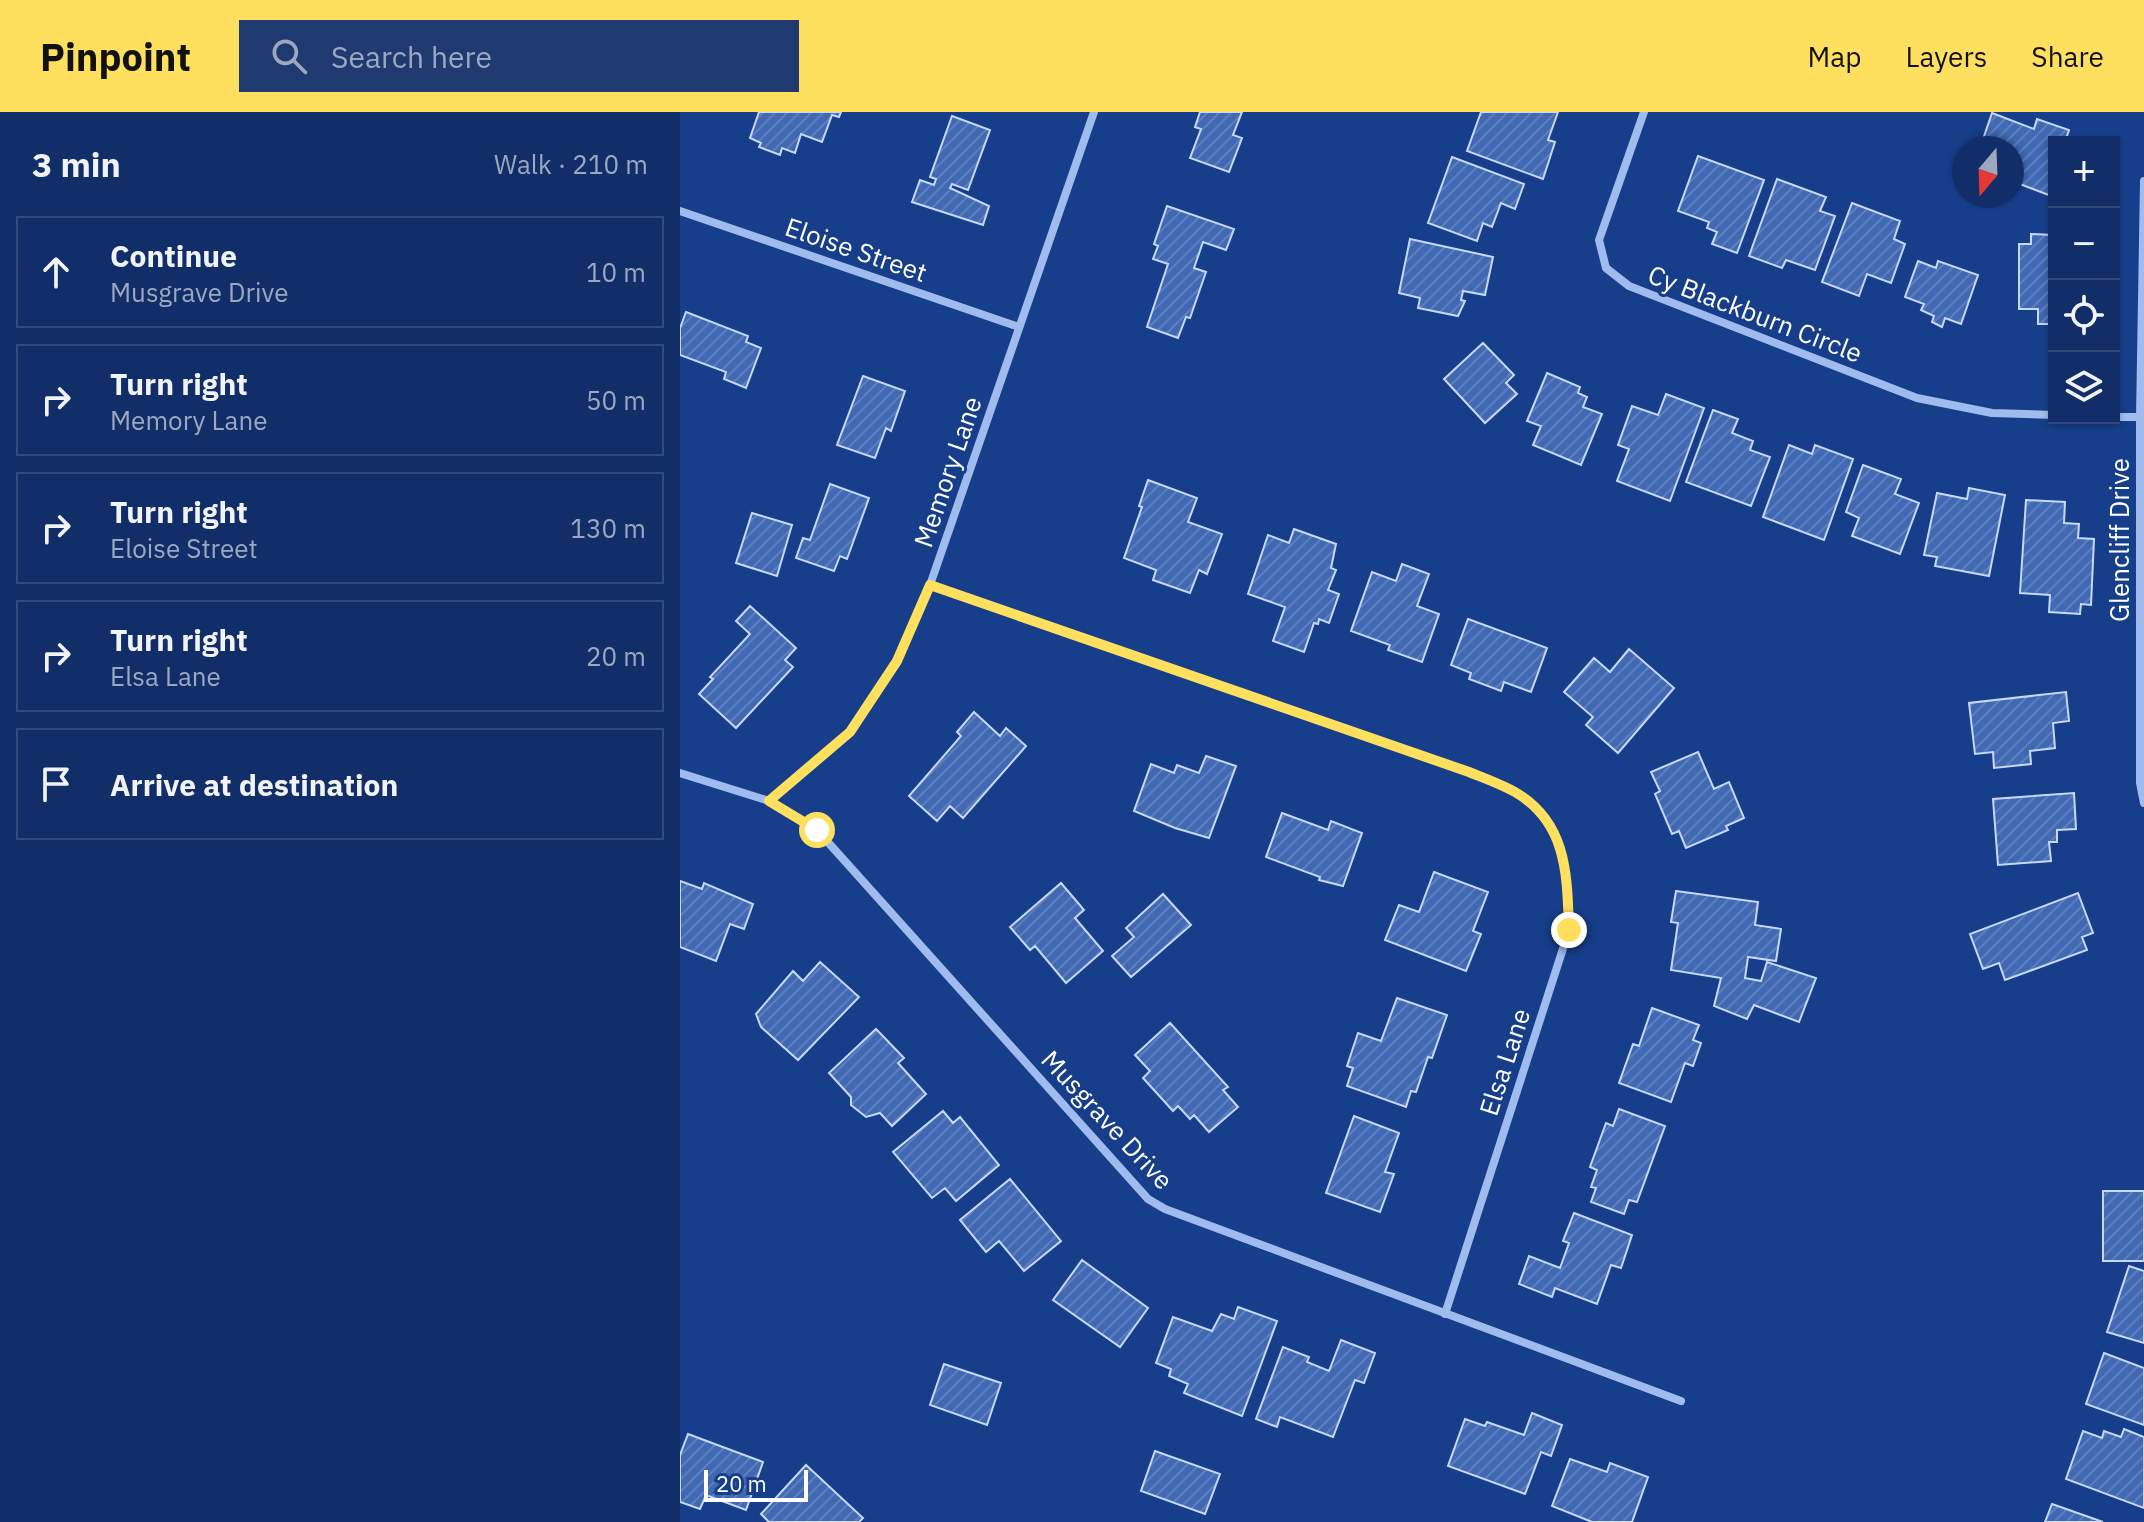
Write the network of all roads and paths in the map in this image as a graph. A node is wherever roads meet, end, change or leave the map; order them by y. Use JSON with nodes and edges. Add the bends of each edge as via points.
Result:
{"nodes":[{"id":1,"x":1094,"y":112,"type":"edge"},
{"id":2,"x":1644,"y":112,"type":"edge"},
{"id":3,"x":2144,"y":181,"type":"edge"},
{"id":4,"x":680,"y":211,"type":"edge"},
{"id":5,"x":1019,"y":327,"type":"junction"},
{"id":6,"x":2048,"y":415,"type":"edge"},
{"id":7,"x":2120,"y":417,"type":"edge"},
{"id":8,"x":2140,"y":417,"type":"junction"},
{"id":9,"x":930,"y":585,"type":"junction"},
{"id":10,"x":680,"y":773,"type":"edge"},
{"id":11,"x":769,"y":801,"type":"junction"},
{"id":12,"x":2144,"y":803,"type":"edge"},
{"id":13,"x":1445,"y":1314,"type":"junction"},
{"id":14,"x":1681,"y":1401,"type":"dead end"}],
"edges":[{"from":1,"to":5,"type":"street","name":"Memory Lane"},
{"from":2,"to":6,"type":"street","name":"Cy Blackburn Circle","via":[[1599,240],[1606,268],[1629,286],[1917,398],[1992,413]]},
{"from":3,"to":8,"type":"street","name":"Glencliff Drive"},
{"from":4,"to":5,"type":"street","name":"Eloise Street"},
{"from":5,"to":9,"type":"street","name":"Memory Lane"},
{"from":7,"to":8,"type":"street"},
{"from":8,"to":12,"type":"street","name":"Glencliff Drive"},
{"from":9,"to":11,"type":"street","name":"Memory Lane","via":[[897,661],[850,732]]},
{"from":9,"to":13,"type":"street","name":"Elsa Lane","via":[[1469,772],[1516,793],[1549,821],[1566,867],[1569,930]]},
{"from":10,"to":11,"type":"street","name":"Musgrave Drive"},
{"from":11,"to":13,"type":"street","name":"Musgrave Drive","via":[[817,830],[1148,1199]]},
{"from":13,"to":14,"type":"street","name":"Musgrave Drive"}]}
